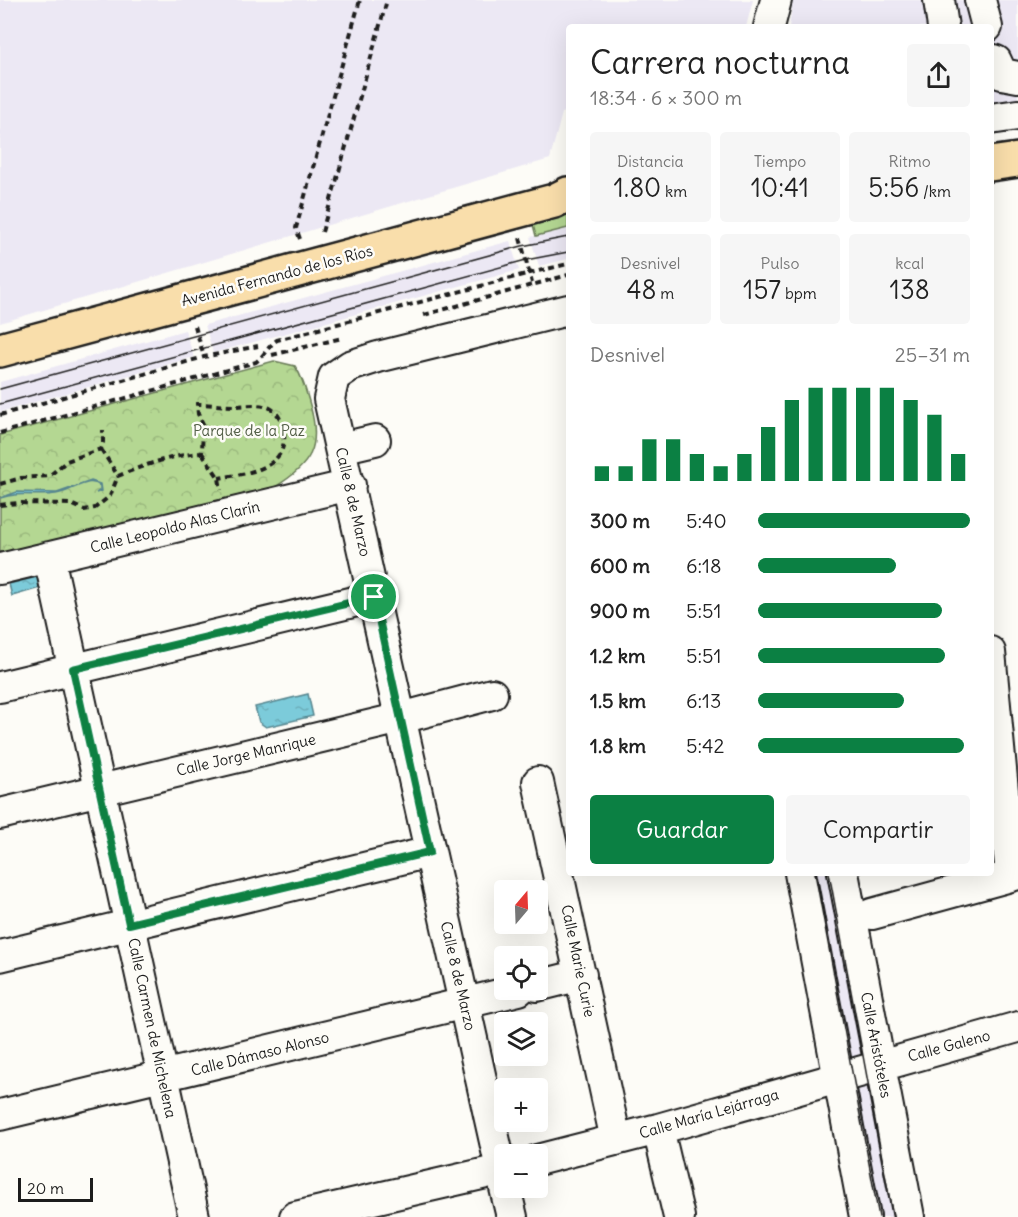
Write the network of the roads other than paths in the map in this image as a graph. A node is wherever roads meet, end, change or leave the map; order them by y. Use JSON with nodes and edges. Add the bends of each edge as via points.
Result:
{"nodes":[{"id":1,"x":776,"y":0,"type":"edge"},
{"id":2,"x":939,"y":0,"type":"edge"},
{"id":3,"x":980,"y":0,"type":"edge"},
{"id":4,"x":770,"y":24,"type":"edge"},
{"id":5,"x":943,"y":24,"type":"edge"},
{"id":6,"x":986,"y":24,"type":"edge"},
{"id":7,"x":1018,"y":115,"type":"edge"},
{"id":8,"x":994,"y":118,"type":"edge"},
{"id":9,"x":1018,"y":160,"type":"edge"},
{"id":10,"x":994,"y":163,"type":"edge"},
{"id":11,"x":564,"y":198,"type":"edge"},
{"id":12,"x":566,"y":311,"type":"edge"},
{"id":13,"x":0,"y":350,"type":"edge"},
{"id":14,"x":375,"y":440,"type":"dead end"},
{"id":15,"x":341,"y":448,"type":"junction"},
{"id":16,"x":350,"y":485,"type":"junction"},
{"id":17,"x":49,"y":557,"type":"junction"},
{"id":18,"x":0,"y":569,"type":"edge"},
{"id":19,"x":374,"y":597,"type":"junction"},
{"id":20,"x":73,"y":669,"type":"junction"},
{"id":21,"x":0,"y":687,"type":"edge"},
{"id":22,"x":994,"y":688,"type":"edge"},
{"id":23,"x":492,"y":693,"type":"dead end"},
{"id":24,"x":401,"y":718,"type":"junction"},
{"id":25,"x":538,"y":782,"type":"dead end"},
{"id":26,"x":100,"y":789,"type":"junction"},
{"id":27,"x":0,"y":814,"type":"edge"},
{"id":28,"x":430,"y":852,"type":"junction"},
{"id":29,"x":563,"y":870,"type":"edge"},
{"id":30,"x":1015,"y":875,"type":"edge"},
{"id":31,"x":801,"y":876,"type":"edge"},
{"id":32,"x":844,"y":876,"type":"edge"},
{"id":33,"x":872,"y":914,"type":"dead end"},
{"id":34,"x":129,"y":924,"type":"junction"},
{"id":35,"x":0,"y":956,"type":"edge"},
{"id":36,"x":581,"y":975,"type":"junction"},
{"id":37,"x":548,"y":983,"type":"edge"},
{"id":38,"x":494,"y":996,"type":"edge"},
{"id":39,"x":464,"y":1003,"type":"junction"},
{"id":40,"x":1018,"y":1027,"type":"edge"},
{"id":41,"x":880,"y":1065,"type":"junction"},
{"id":42,"x":163,"y":1077,"type":"junction"},
{"id":43,"x":839,"y":1077,"type":"junction"},
{"id":44,"x":0,"y":1115,"type":"edge"},
{"id":45,"x":658,"y":1129,"type":"junction"},
{"id":46,"x":616,"y":1140,"type":"junction"},
{"id":47,"x":496,"y":1144,"type":"edge"},
{"id":48,"x":548,"y":1157,"type":"edge"},
{"id":49,"x":494,"y":1179,"type":"edge"},
{"id":50,"x":508,"y":1198,"type":"edge"},
{"id":51,"x":346,"y":1211,"type":"edge"},
{"id":52,"x":194,"y":1217,"type":"edge"},
{"id":53,"x":295,"y":1217,"type":"edge"},
{"id":54,"x":512,"y":1217,"type":"edge"},
{"id":55,"x":679,"y":1217,"type":"edge"},
{"id":56,"x":865,"y":1217,"type":"edge"},
{"id":57,"x":909,"y":1217,"type":"edge"}],
"edges":[{"from":1,"to":4,"type":"street"},
{"from":2,"to":5,"type":"street"},
{"from":3,"to":6,"type":"street"},
{"from":7,"to":8,"type":"street"},
{"from":9,"to":10,"type":"main road"},
{"from":11,"to":13,"type":"main road","name":"Avenida Fernando de los Ríos"},
{"from":12,"to":15,"type":"street","name":"Calle 8 de Marzo","via":[[441,354],[378,357],[350,366],[334,377],[329,399]]},
{"from":14,"to":15,"type":"street"},
{"from":15,"to":16,"type":"street","name":"Calle 8 de Marzo"},
{"from":16,"to":17,"type":"street","name":"Calle Leopoldo Alas Clarín"},
{"from":16,"to":19,"type":"street","name":"Calle 8 de Marzo"},
{"from":17,"to":18,"type":"street","name":"Calle Leopoldo Alas Clarín"},
{"from":17,"to":20,"type":"street","name":"Calle Carmen de Michelena"},
{"from":19,"to":20,"type":"street"},
{"from":19,"to":24,"type":"street","name":"Calle 8 de Marzo"},
{"from":20,"to":21,"type":"street"},
{"from":20,"to":26,"type":"street","name":"Calle Carmen de Michelena"},
{"from":22,"to":30,"type":"street"},
{"from":23,"to":24,"type":"street","name":"Calle Jorge Manrique"},
{"from":24,"to":26,"type":"street","name":"Calle Jorge Manrique"},
{"from":24,"to":28,"type":"street","name":"Calle 8 de Marzo"},
{"from":25,"to":29,"type":"street","name":"Calle Marie Curie"},
{"from":26,"to":27,"type":"street","name":"Calle Jorge Manrique"},
{"from":26,"to":34,"type":"street","name":"Calle Carmen de Michelena"},
{"from":28,"to":34,"type":"street"},
{"from":28,"to":39,"type":"street","name":"Calle 8 de Marzo"},
{"from":29,"to":36,"type":"street","name":"Calle Marie Curie"},
{"from":30,"to":33,"type":"street"},
{"from":31,"to":43,"type":"street"},
{"from":32,"to":41,"type":"street","name":"Calle Aristóteles"},
{"from":34,"to":35,"type":"street"},
{"from":34,"to":42,"type":"street","name":"Calle Carmen de Michelena"},
{"from":36,"to":37,"type":"street"},
{"from":36,"to":46,"type":"street","name":"Calle Marie Curie"},
{"from":38,"to":39,"type":"street","name":"Calle Dámaso Alonso"},
{"from":39,"to":42,"type":"street","name":"Calle Dámaso Alonso"},
{"from":39,"to":47,"type":"street","name":"Calle 8 de Marzo"},
{"from":40,"to":41,"type":"street","name":"Calle Galeno"},
{"from":41,"to":43,"type":"street","name":"Calle María Lejárraga"},
{"from":41,"to":57,"type":"street","name":"Calle Aristóteles"},
{"from":42,"to":44,"type":"street","name":"Calle Dámaso Alonso"},
{"from":42,"to":52,"type":"street","name":"Calle Carmen de Michelena"},
{"from":43,"to":45,"type":"street","name":"Calle María Lejárraga"},
{"from":43,"to":56,"type":"street"},
{"from":45,"to":46,"type":"street","name":"Calle María Lejárraga"},
{"from":45,"to":55,"type":"street"},
{"from":46,"to":48,"type":"street","name":"Calle María Lejárraga"},
{"from":49,"to":51,"type":"street"},
{"from":50,"to":54,"type":"street","name":"Calle 8 de Marzo"},
{"from":51,"to":53,"type":"street"}]}
